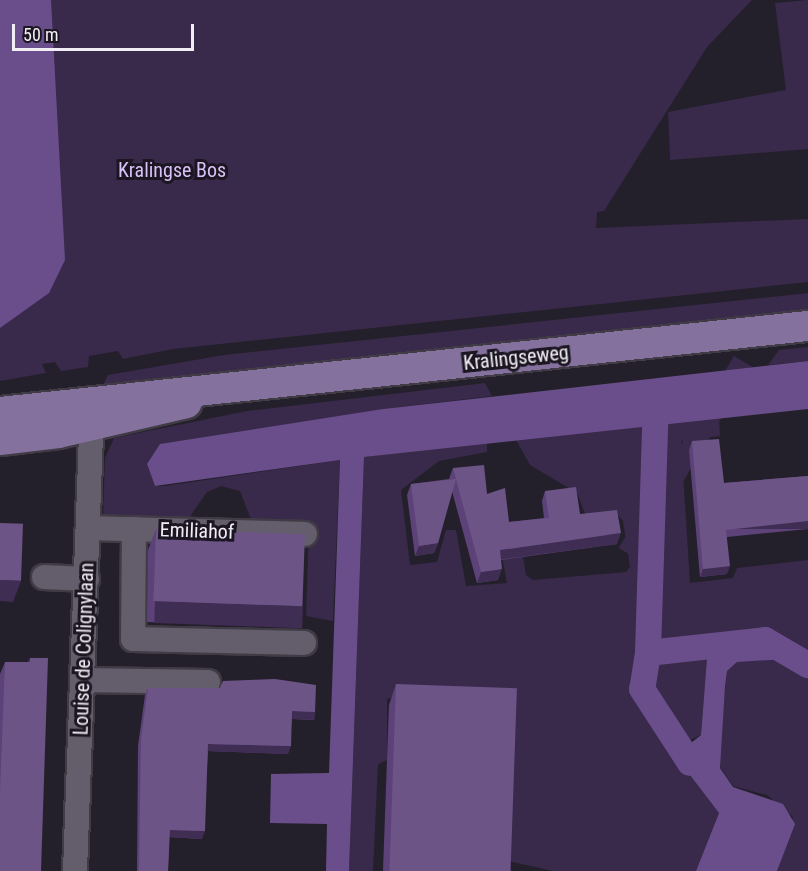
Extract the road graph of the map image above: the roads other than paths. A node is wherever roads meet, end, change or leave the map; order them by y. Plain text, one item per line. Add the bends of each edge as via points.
1 (808, 326) edge
2 (0, 412) edge
3 (89, 414) junction
4 (0, 440) edge
5 (89, 528) junction
6 (134, 528) junction
7 (305, 534) edge
8 (44, 577) dead end
9 (87, 579) junction
10 (304, 643) dead end
11 (83, 680) junction
12 (208, 682) dead end
13 (75, 871) edge
14 (90, 871) edge

1 - 3 main road, Kralingseweg via 224,391
2 - 3 main road, Kralingseweg
3 - 4 main road, Kralingseweg
3 - 5 street, Louise de Colignylaan
5 - 6 street, Emiliahof
5 - 9 street, Louise de Colignylaan
6 - 7 street, Emiliahof
6 - 10 street via 133,639
8 - 9 street
9 - 11 street, Louise de Colignylaan
11 - 12 street
11 - 13 street, Louise de Colignylaan
13 - 14 street

